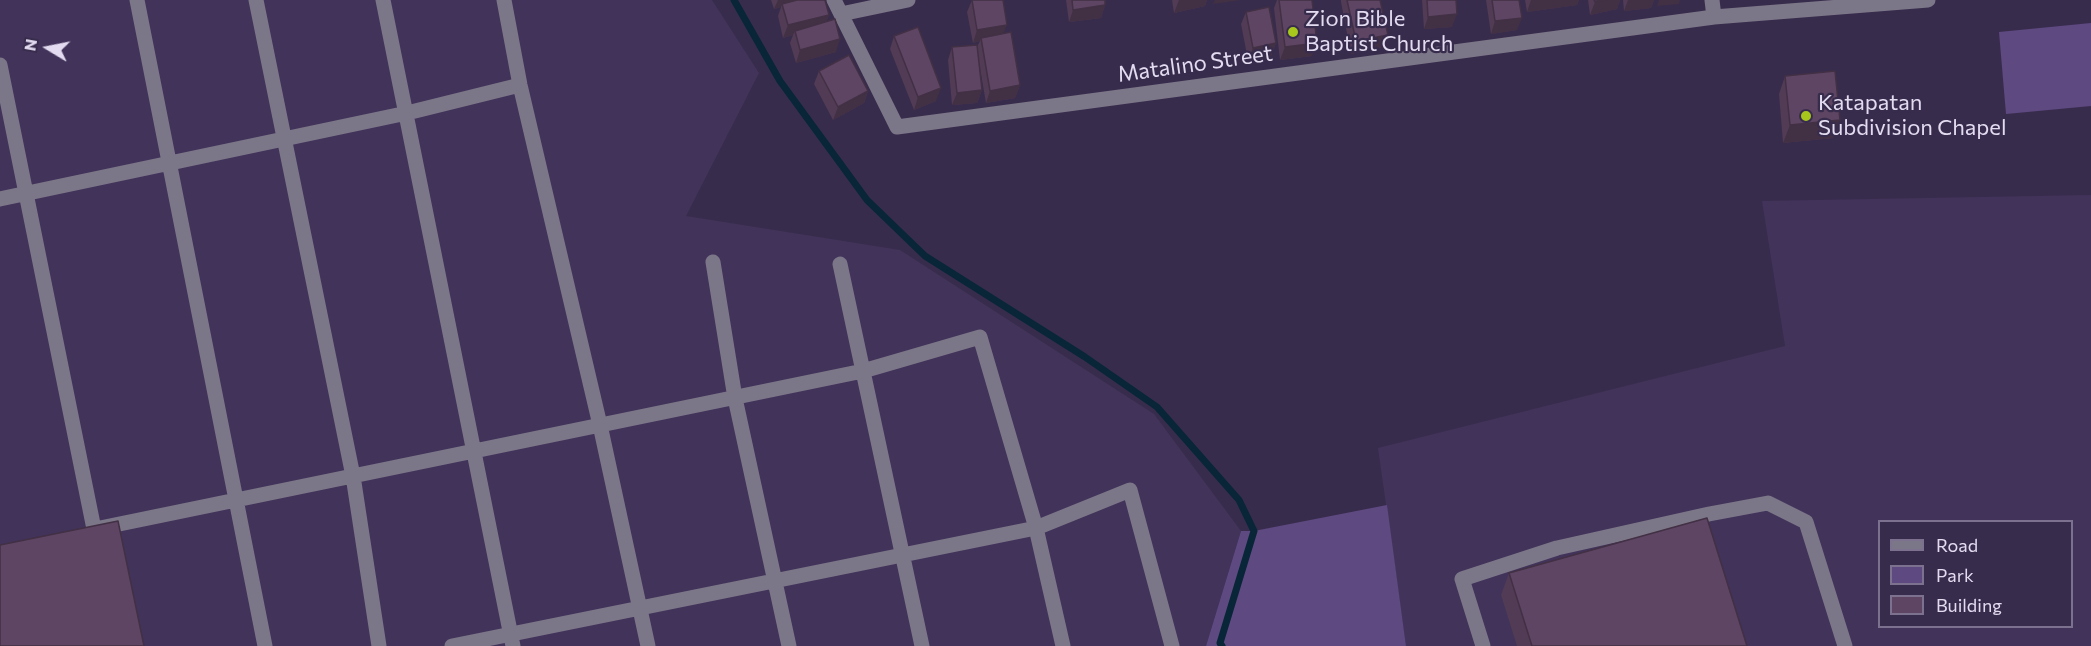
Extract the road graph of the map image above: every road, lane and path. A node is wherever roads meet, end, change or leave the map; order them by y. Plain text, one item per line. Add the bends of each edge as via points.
1 (137, 0) edge
2 (256, 0) edge
3 (383, 0) edge
4 (504, 0) edge
5 (908, 0) edge
6 (1712, 0) edge
7 (1928, 0) edge
8 (838, 7) edge
9 (1714, 17) junction
10 (0, 66) edge
11 (520, 85) junction
12 (406, 113) junction
13 (283, 139) junction
14 (170, 163) junction
15 (26, 194) junction
16 (0, 199) edge
17 (713, 262) dead end
18 (840, 264) dead end
19 (863, 371) junction
20 (735, 398) junction
21 (600, 425) junction
22 (472, 452) junction
23 (353, 476) junction
24 (237, 500) junction
25 (1036, 528) junction
26 (902, 555) junction
27 (776, 580) junction
28 (640, 608) junction
29 (512, 640) edge
30 (265, 646) edge
31 (379, 646) edge
32 (452, 646) edge
33 (648, 646) edge
34 (789, 646) edge
35 (922, 646) edge
36 (1063, 646) edge
37 (1172, 646) edge
38 (1483, 646) edge
39 (1845, 646) edge

1 - 14 street
2 - 13 street
3 - 12 street
4 - 11 street
5 - 8 street
6 - 9 street
7 - 9 street, Matalino Street
8 - 9 street, Matalino Street via 897,127
10 - 15 street
11 - 12 street
11 - 21 street
12 - 13 street
12 - 22 street
13 - 14 street
13 - 23 street
14 - 15 street
14 - 24 street
15 - 16 street
15 - 24 street via 89,530
17 - 20 street
18 - 19 street
19 - 20 street
19 - 25 street via 980,337
19 - 26 street
20 - 21 street
20 - 27 street
21 - 22 street
21 - 28 street
22 - 23 street
22 - 29 street
23 - 24 street
23 - 31 street
24 - 30 street
25 - 26 street
25 - 36 street
25 - 37 street via 1130,490
26 - 27 street
26 - 35 street
27 - 28 street
27 - 34 street
28 - 29 street
28 - 33 street
29 - 32 street
38 - 39 street via 1461,579 1557,548 1768,504 1806,522

